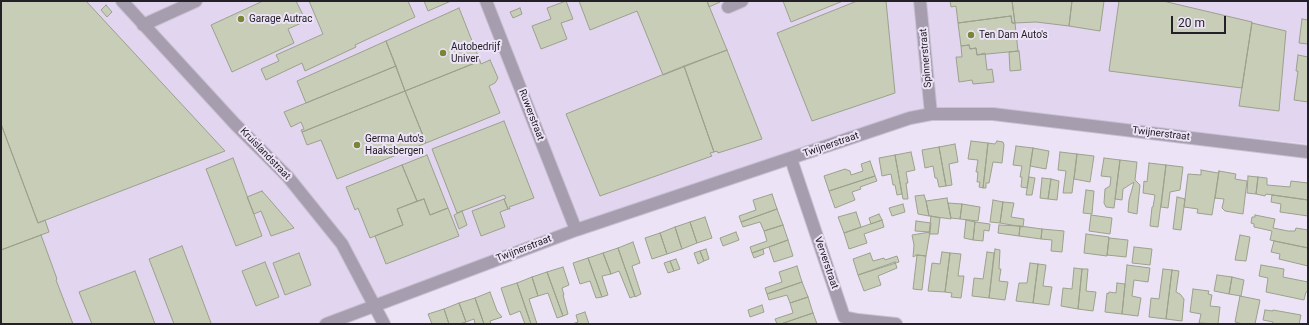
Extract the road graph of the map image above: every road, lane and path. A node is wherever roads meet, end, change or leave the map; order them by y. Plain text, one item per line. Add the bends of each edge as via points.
1 (122, 1) edge
2 (196, 1) edge
3 (486, 1) edge
4 (742, 1) edge
5 (920, 1) edge
6 (728, 7) dead end
7 (143, 25) junction
8 (931, 114) junction
9 (1308, 152) edge
10 (791, 159) junction
11 (576, 230) junction
12 (375, 305) junction
13 (326, 324) edge
14 (384, 324) edge
15 (896, 324) edge

1 - 7 street, Kruislandstraat
2 - 7 street
3 - 11 street, Ruwerstraat
4 - 6 street
5 - 8 street, Spinnerstraat
7 - 12 street, Kruislandstraat via 288,177 342,244
8 - 9 street, Twijnerstraat via 993,114
8 - 10 street, Twijnerstraat via 910,118
10 - 11 street, Twijnerstraat
10 - 15 street, Ververstraat via 844,317
11 - 12 street, Twijnerstraat
12 - 13 street, Twijnerstraat
12 - 14 street, Kruislandstraat

